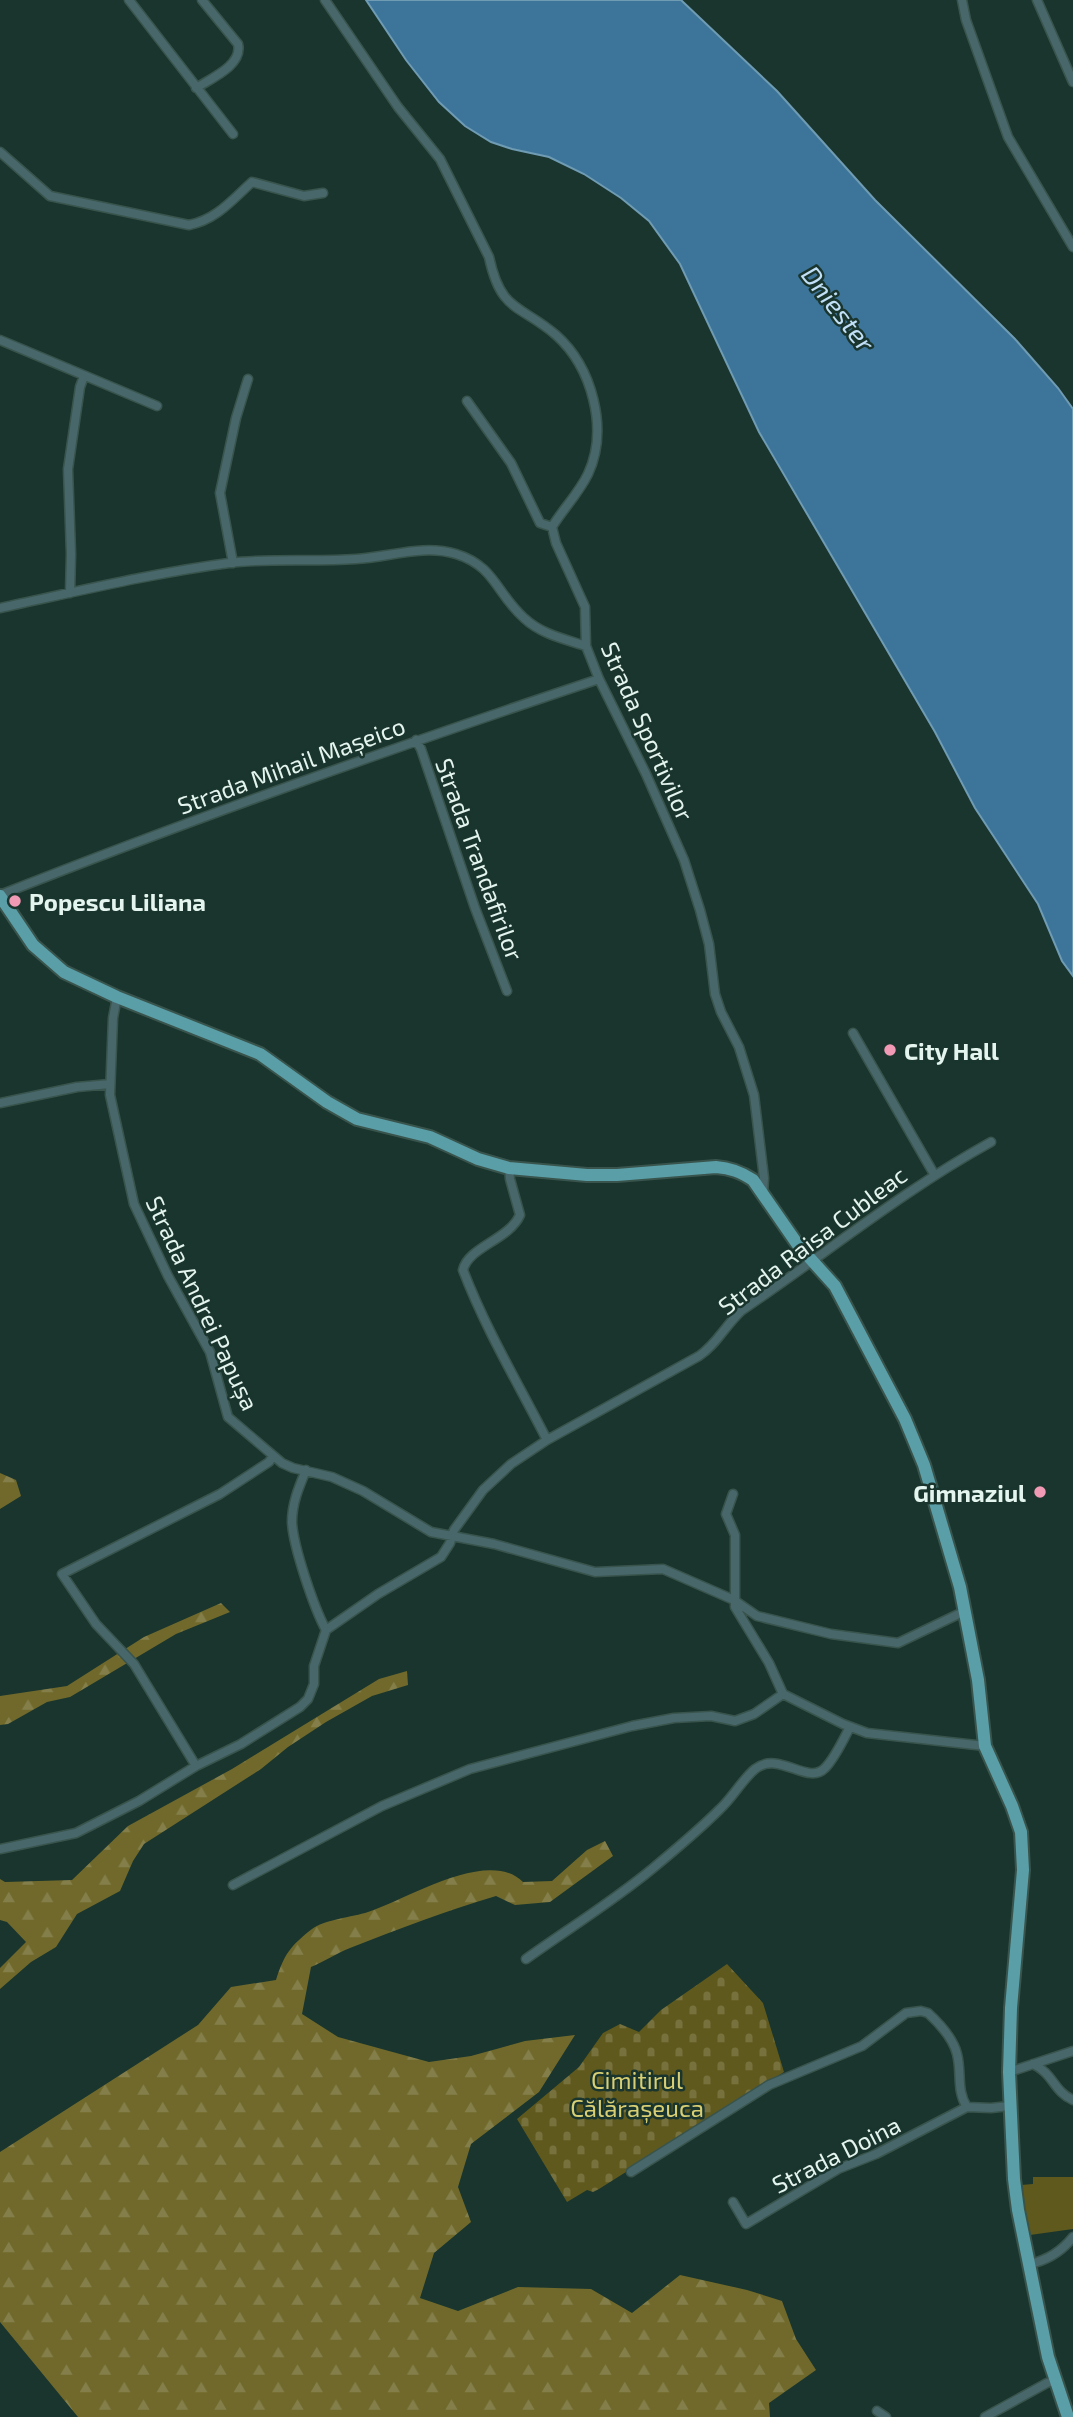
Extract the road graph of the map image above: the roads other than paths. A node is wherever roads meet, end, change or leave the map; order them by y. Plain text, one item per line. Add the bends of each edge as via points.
1 (129, 0) edge
2 (202, 0) edge
3 (325, 0) edge
4 (957, 0) edge
5 (1037, 0) edge
6 (1073, 82) edge
7 (197, 88) junction
8 (233, 134) dead end
9 (0, 152) edge
10 (323, 192) dead end
11 (1073, 246) edge
12 (0, 340) edge
13 (84, 376) junction
14 (248, 379) dead end
15 (467, 401) dead end
16 (157, 406) dead end
17 (552, 527) junction
18 (233, 563) junction
19 (70, 593) junction
20 (0, 608) edge
21 (586, 646) junction
22 (599, 679) junction
23 (416, 740) junction
24 (0, 896) edge
25 (508, 991) dead end
26 (117, 997) junction
27 (853, 1033) dead end
28 (110, 1084) junction
29 (0, 1103) edge
30 (991, 1142) dead end
31 (509, 1168) junction
32 (934, 1174) junction
33 (763, 1195) junction
34 (814, 1262) junction
35 (547, 1440) junction
36 (273, 1456) junction
37 (306, 1470) junction
38 (733, 1494) dead end
39 (452, 1537) junction
40 (734, 1600) junction
41 (965, 1611) junction
42 (326, 1630) junction
43 (783, 1694) junction
44 (849, 1727) junction
45 (985, 1746) junction
46 (196, 1766) junction
47 (0, 1849) edge
48 (233, 1885) dead end
49 (526, 1959) dead end
50 (1073, 2051) edge
51 (1033, 2064) junction
52 (1009, 2072) junction
53 (1073, 2099) edge
54 (1009, 2106) junction
55 (967, 2107) junction
56 (631, 2172) dead end
57 (733, 2202) dead end
58 (1073, 2237) edge
59 (1031, 2264) junction
60 (1054, 2381) junction
61 (877, 2411) dead end
62 (886, 2417) edge
63 (985, 2417) edge
64 (1068, 2417) edge

1 - 7 street
2 - 7 street via 240,52 235,62
3 - 17 street via 398,107 440,159 506,300 556,335 586,376 594,400 594,457 582,484
4 - 11 street via 1008,137
5 - 6 street
7 - 8 street
9 - 10 street via 50,196 189,225 219,213 252,182 304,196
12 - 13 street
13 - 16 street
13 - 19 street via 68,469
14 - 18 street via 220,493
15 - 17 street via 511,463 540,523
17 - 21 street, Strada Sportivilor via 585,607
18 - 19 street
18 - 21 street via 351,560 425,550 453,553 484,568 536,628
19 - 20 street
21 - 22 street, Strada Sportivilor
22 - 23 street, Strada Mihail Mașeico
22 - 33 street, Strada Sportivilor via 679,849 700,910 715,994 754,1095
23 - 24 street, Strada Mihail Mașeico
23 - 25 street, Strada Trandafirilor
24 - 26 main road via 50,962
26 - 28 street, Strada Andrei Papușa
26 - 31 main road via 260,1054 344,1114 430,1137
27 - 32 street, Strada Raisa Cubleac
28 - 29 street
28 - 36 street, Strada Andrei Papușa via 134,1204 209,1352 228,1416
30 - 32 street, Strada Raisa Cubleac
31 - 33 main road via 587,1175 731,1168 753,1180
31 - 35 street via 520,1215 516,1225 470,1257 463,1270 497,1349
32 - 34 street, Strada Raisa Cubleac
33 - 34 main road
34 - 35 street, Strada Raisa Cubleac via 741,1311 704,1352
34 - 41 main road via 843,1299 915,1440
35 - 39 street, Strada Raisa Cubleac via 491,1482
36 - 37 street, Strada Andrei Papușa
36 - 46 street via 220,1494 62,1574 96,1624 134,1664
37 - 39 street, Strada Andrei Papușa via 363,1491 426,1530
37 - 42 street via 295,1495 292,1523 311,1595
38 - 40 street via 726,1514 735,1535
39 - 40 street, Strada Andrei Papușa via 595,1572 663,1569
39 - 42 street, Strada Raisa Cubleac via 447,1550 431,1565
40 - 41 street, Strada Andrei Papușa via 757,1616 890,1644
40 - 43 street
41 - 45 main road
42 - 46 street via 308,1699 240,1744
43 - 44 street
43 - 48 street via 735,1721 712,1716 674,1718 470,1769 382,1805
44 - 45 street
44 - 49 street via 824,1770 806,1773 776,1763 764,1763 754,1770 722,1808 652,1870
45 - 52 main road via 1012,1806 1023,1852
46 - 47 street via 76,1833
50 - 51 street
51 - 52 street
51 - 53 street via 1050,2076 1062,2095
52 - 54 main road
54 - 55 street
54 - 59 main road via 1018,2210
55 - 56 street via 961,2096 954,2044 928,2013 911,2011 862,2046 762,2089
55 - 57 street, Strada Doina via 838,2169 746,2224
58 - 59 street via 1048,2259
59 - 60 main road
60 - 63 street
60 - 64 main road
61 - 62 street

